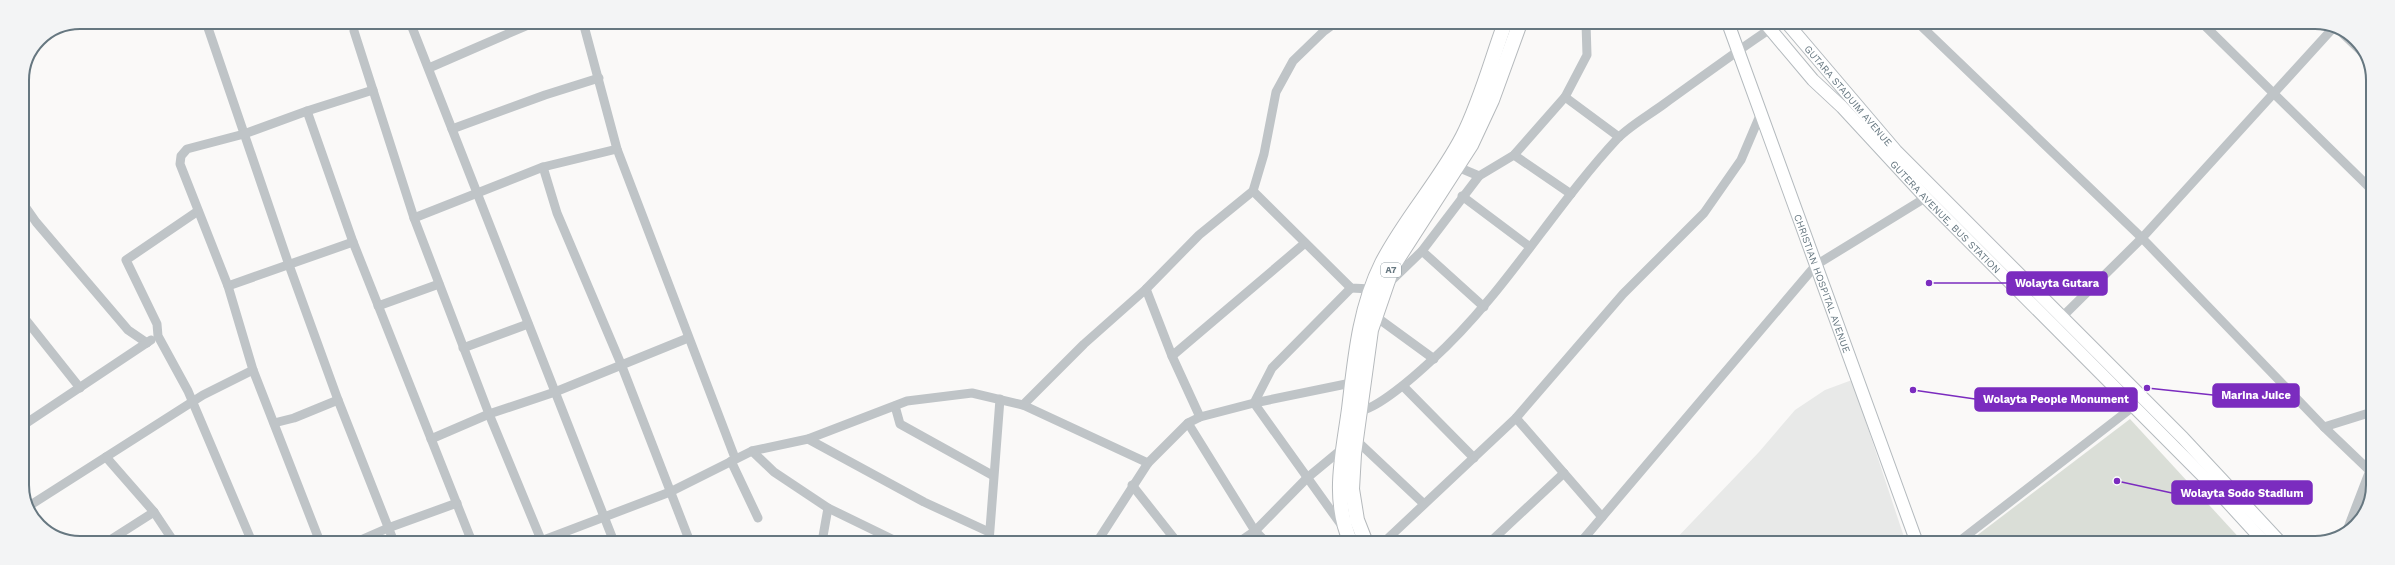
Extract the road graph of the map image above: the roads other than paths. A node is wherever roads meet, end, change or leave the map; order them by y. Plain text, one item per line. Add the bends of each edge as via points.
1 (208, 29) edge
2 (354, 29) edge
3 (413, 29) edge
4 (519, 29) edge
5 (585, 29) edge
6 (1326, 29) edge
7 (1502, 29) edge
8 (1518, 29) edge
9 (1586, 29) edge
10 (1730, 29) edge
11 (1767, 29) edge
12 (1775, 29) edge
13 (1792, 29) edge
14 (1924, 29) edge
15 (2208, 29) edge
16 (2330, 31) edge
17 (1738, 50) junction
18 (428, 68) junction
19 (599, 78) junction
20 (372, 90) junction
21 (2275, 93) junction
22 (1566, 96) junction
23 (307, 111) junction
24 (1761, 113) junction
25 (452, 129) junction
26 (244, 134) junction
27 (1619, 137) junction
28 (617, 149) junction
29 (1514, 155) junction
30 (1453, 165) junction
31 (543, 167) junction
32 (1479, 176) junction
33 (2366, 184) edge
34 (1253, 191) junction
35 (478, 194) junction
36 (1571, 194) junction
37 (1931, 195) junction
38 (1462, 196) junction
39 (198, 211) junction
40 (29, 212) edge
41 (414, 218) junction
42 (2142, 238) junction
43 (353, 242) junction
44 (1305, 243) junction
45 (1530, 247) junction
46 (1422, 251) junction
47 (289, 265) junction
48 (1816, 265) junction
49 (439, 284) junction
50 (1386, 285) junction
51 (228, 286) junction
52 (1351, 288) junction
53 (1146, 289) junction
54 (1371, 289) junction
55 (378, 306) junction
56 (1484, 307) junction
57 (1375, 316) junction
58 (2059, 321) junction
59 (29, 324) edge
60 (528, 324) junction
61 (158, 336) junction
62 (688, 338) junction
63 (147, 343) junction
64 (463, 348) junction
65 (1172, 356) junction
66 (1434, 359) junction
67 (621, 364) junction
68 (253, 370) junction
69 (1351, 383) junction
70 (1403, 386) junction
71 (80, 388) junction
72 (555, 392) junction
73 (1000, 399) junction
74 (338, 400) junction
75 (191, 402) junction
76 (1254, 403) junction
77 (1024, 405) junction
78 (895, 406) junction
79 (2134, 406) junction
80 (1354, 411) junction
81 (489, 414) junction
82 (2366, 414) edge
83 (1200, 417) junction
84 (1516, 418) junction
85 (29, 422) edge
86 (274, 423) junction
87 (1188, 423) junction
88 (2324, 427) junction
89 (431, 439) junction
90 (808, 439) junction
91 (1356, 440) junction
92 (1342, 449) junction
93 (752, 451) junction
94 (106, 457) junction
95 (1474, 458) junction
96 (733, 460) junction
97 (1148, 463) junction
98 (2366, 464) edge
99 (1564, 473) junction
100 (992, 475) junction
101 (1307, 478) junction
102 (2366, 481) edge
103 (1132, 485) junction
104 (670, 492) junction
105 (457, 503) junction
106 (33, 504) edge
107 (1424, 504) junction
108 (828, 508) junction
109 (154, 512) junction
110 (603, 517) junction
111 (1602, 517) junction
112 (758, 518) dead end
113 (2350, 522) edge
114 (388, 528) junction
115 (1344, 529) junction
116 (1255, 531) junction
117 (989, 532) junction
118 (116, 536) edge
119 (170, 536) edge
120 (249, 536) edge
121 (318, 536) edge
122 (370, 536) edge
123 (391, 536) edge
124 (470, 536) edge
125 (540, 536) edge
126 (557, 536) edge
127 (611, 536) edge
128 (688, 536) edge
129 (823, 536) edge
130 (886, 536) edge
131 (989, 536) edge
132 (1102, 536) edge
133 (1172, 536) edge
134 (1248, 536) edge
135 (1260, 536) edge
136 (1347, 536) edge
137 (1364, 536) edge
138 (1389, 536) edge
139 (1496, 536) edge
140 (1586, 536) edge
141 (1914, 536) edge
142 (1966, 536) edge
143 (2259, 536) edge
144 (2274, 536) edge

1 - 26 street
2 - 20 street
3 - 18 street
4 - 18 street
5 - 19 street
6 - 34 street via 1293,61 1276,92 1264,154
7 - 30 highway, A7
8 - 30 highway, A7 via 1492,100
9 - 22 street via 1587,56
10 - 17 main road, CHRISTIAN HOSPITAL AVENUE
11 - 17 street
12 - 37 main road, GUTERA AVENUE, BUS STATION via 1813,80
13 - 37 main road, GUTARA STADUIM AVENUE
14 - 42 street
15 - 21 street
16 - 21 street
17 - 24 main road, CHRISTIAN HOSPITAL AVENUE
17 - 27 street
18 - 25 street
19 - 25 street
19 - 28 street
20 - 23 street
20 - 41 street
21 - 33 street
21 - 42 street
22 - 27 street
22 - 29 street
23 - 26 street
23 - 43 street
24 - 48 main road, CHRISTIAN HOSPITAL AVENUE
24 - 84 street via 1741,160 1704,213 1623,294
25 - 35 street
26 - 39 street via 187,149 182,156 180,164
26 - 47 street
27 - 36 street
28 - 31 street
28 - 62 street
29 - 32 street
29 - 36 street
30 - 32 street
30 - 50 highway, A7 via 1403,247
30 - 54 highway, A7 via 1397,234
31 - 35 street
31 - 67 street via 557,213
32 - 38 street
34 - 44 street
34 - 53 street via 1199,235
35 - 41 street
35 - 60 street
36 - 45 street
37 - 48 street
37 - 58 main road, GUTARA STADUIM AVENUE
38 - 45 street
38 - 46 street
39 - 51 street
39 - 61 street via 126,260 157,324
40 - 63 street via 128,330
41 - 49 street
42 - 58 street
42 - 88 street
43 - 47 street
43 - 55 street
44 - 52 street
44 - 65 street
45 - 56 street
46 - 50 street
46 - 56 street
47 - 51 street
47 - 74 street
48 - 111 street
48 - 141 main road, CHRISTIAN HOSPITAL AVENUE
49 - 55 street
49 - 64 street
50 - 57 highway, A7
51 - 68 street
52 - 54 street
52 - 76 street via 1272,368
53 - 65 street
53 - 77 street via 1084,344
54 - 69 highway, A7 via 1363,312
55 - 89 street
56 - 66 street
57 - 66 street
57 - 80 highway, A7
58 - 79 main road
58 - 144 main road, GUTARA STADUIM AVENUE via 2183,438
59 - 71 street
60 - 64 street
60 - 72 street
61 - 63 street
61 - 75 street
62 - 67 street
62 - 96 street
63 - 71 street
64 - 81 street
65 - 83 street
66 - 70 street
67 - 72 street
67 - 104 street
68 - 75 street
68 - 86 street
69 - 76 street
69 - 80 highway, A7
70 - 80 street via 1380,402
70 - 95 street
71 - 85 street
72 - 81 street
72 - 110 street
73 - 77 street
73 - 78 street via 972,393 907,401
73 - 100 street
74 - 86 street via 294,418
74 - 114 street
75 - 94 street
75 - 120 street
76 - 83 street
76 - 101 street
77 - 97 street
78 - 90 street
78 - 100 street via 900,424
79 - 142 street
79 - 143 main road
80 - 91 highway, A7
80 - 92 highway, A7
81 - 89 street
81 - 125 street
82 - 88 street
83 - 87 street
84 - 95 street
84 - 99 street
86 - 121 street
87 - 97 street
87 - 116 street
88 - 98 street
89 - 105 street
90 - 93 street
90 - 117 street via 924,502
91 - 107 street
91 - 137 highway, A7 via 1352,489 1357,520
92 - 101 street
92 - 115 highway, A7 via 1339,488
93 - 96 street
93 - 108 street via 774,472
94 - 106 street
94 - 109 street
95 - 107 street
96 - 104 street
96 - 112 street
97 - 103 street
99 - 111 street
99 - 139 street
100 - 117 street
101 - 115 street
101 - 116 street
102 - 113 street
103 - 132 street
103 - 133 street
104 - 110 street
104 - 128 street
105 - 114 street
105 - 124 street
107 - 138 street
108 - 129 street
108 - 130 street
109 - 118 street
109 - 119 street
110 - 126 street
110 - 127 street
111 - 140 street
114 - 122 street
114 - 123 street
115 - 136 highway, A7
116 - 134 street
116 - 135 street
117 - 131 street

